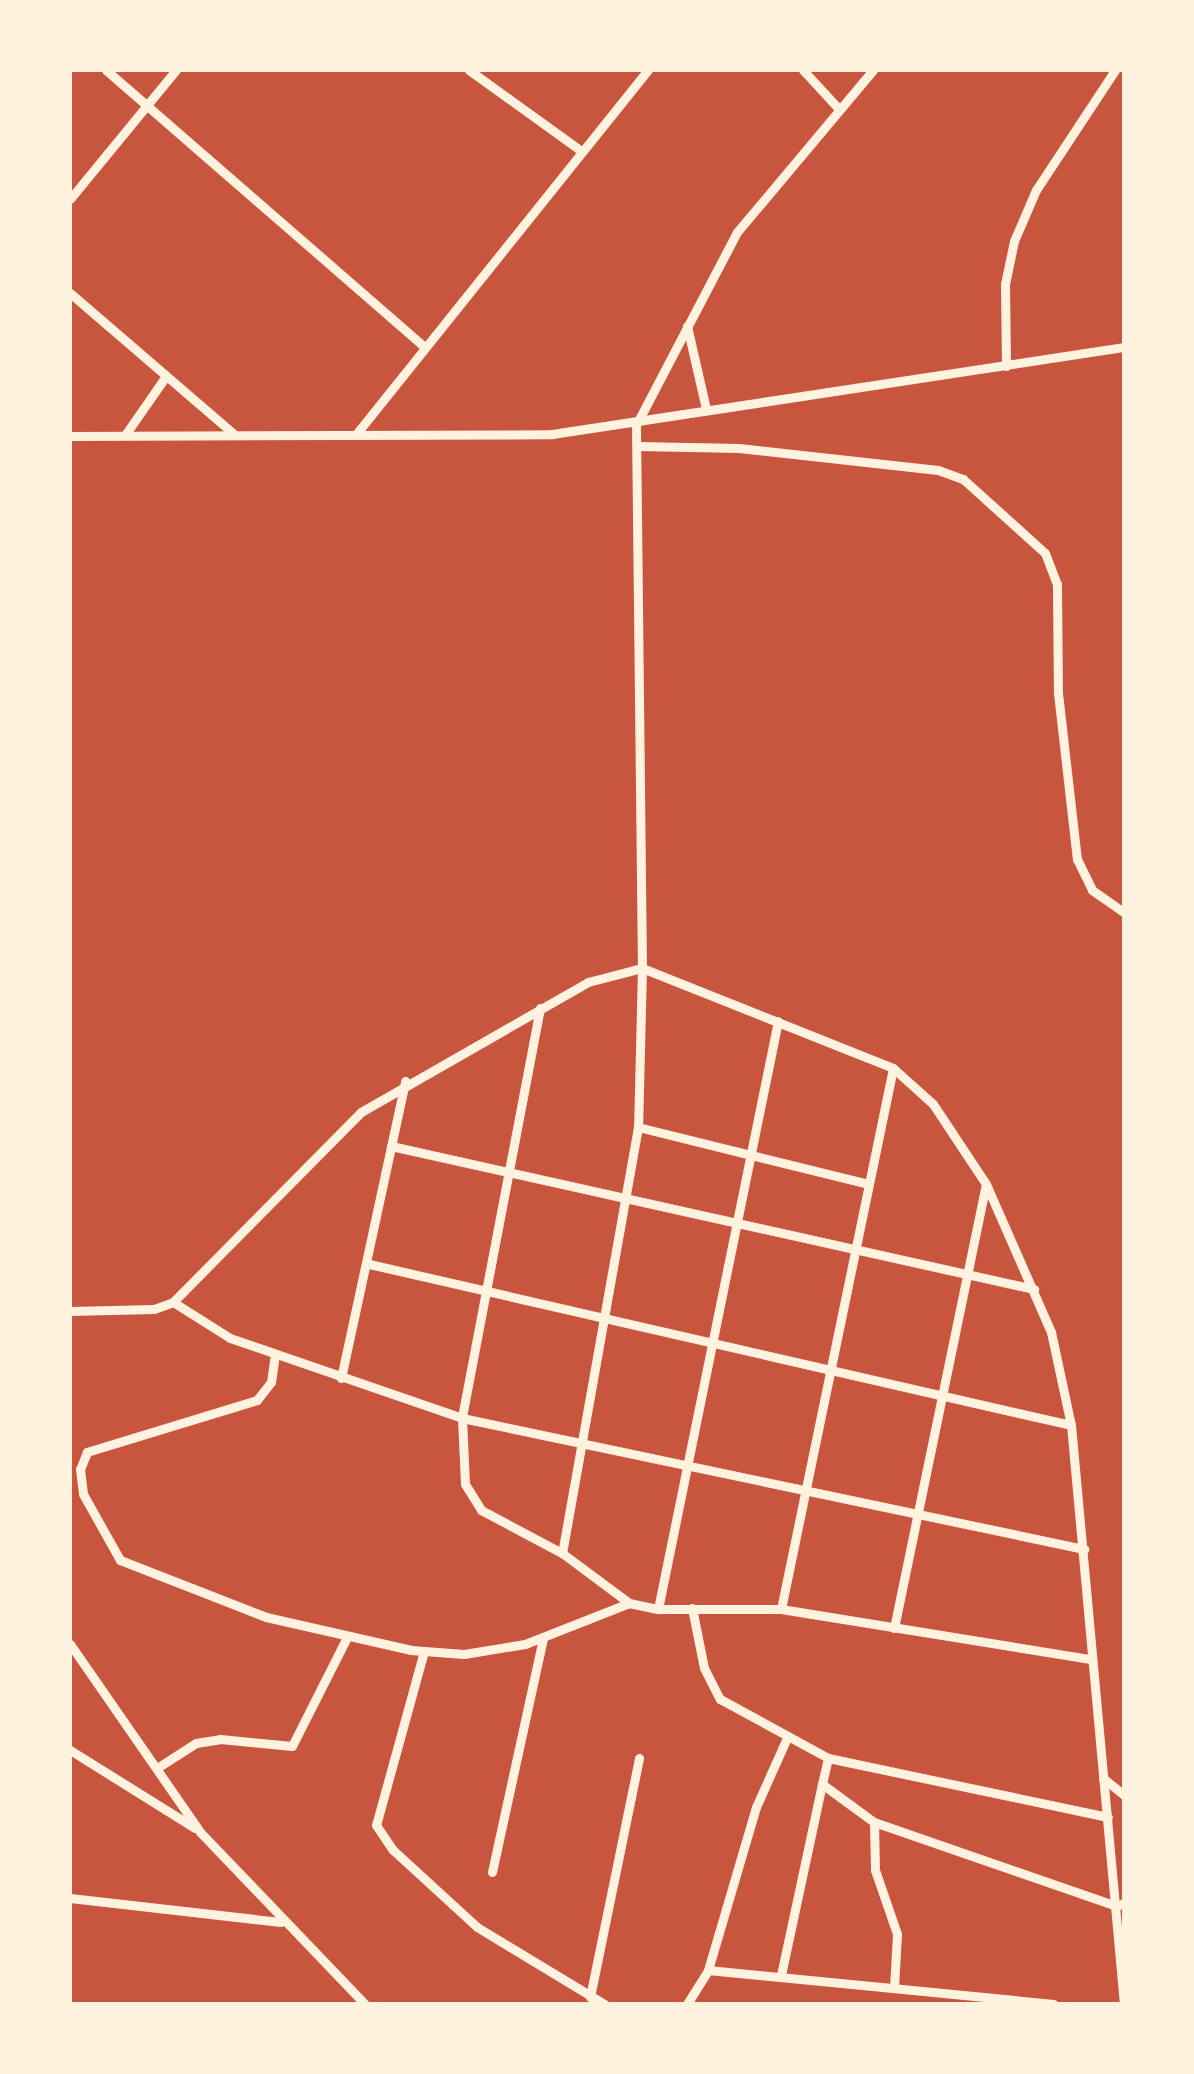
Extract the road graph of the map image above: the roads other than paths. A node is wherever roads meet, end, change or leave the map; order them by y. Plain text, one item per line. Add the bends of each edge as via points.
1 (106, 70) edge
2 (176, 70) edge
3 (469, 70) edge
4 (648, 70) edge
5 (803, 70) edge
6 (872, 70) edge
7 (1114, 70) edge
8 (148, 104) junction
9 (838, 107) junction
10 (580, 150) junction
11 (70, 200) edge
12 (70, 292) edge
13 (687, 326) junction
14 (423, 346) junction
15 (1124, 347) edge
16 (1006, 366) junction
17 (166, 376) junction
18 (706, 409) junction
19 (636, 425) junction
20 (357, 433) junction
21 (234, 434) junction
22 (70, 436) edge
23 (125, 436) junction
24 (637, 446) junction
25 (1124, 912) edge
26 (642, 968) junction
27 (540, 1008) junction
28 (778, 1021) junction
29 (892, 1068) junction
30 (406, 1081) junction
31 (638, 1127) junction
32 (391, 1146) junction
33 (750, 1154) junction
34 (511, 1173) junction
35 (865, 1183) junction
36 (986, 1184) junction
37 (629, 1198) junction
38 (737, 1221) junction
39 (853, 1246) junction
40 (369, 1264) junction
41 (964, 1271) junction
42 (1034, 1289) junction
43 (489, 1293) junction
44 (173, 1302) junction
45 (70, 1311) edge
46 (604, 1319) junction
47 (715, 1346) junction
48 (275, 1354) junction
49 (826, 1370) junction
50 (341, 1378) junction
51 (939, 1399) junction
52 (462, 1418) junction
53 (1071, 1424) junction
54 (578, 1440) junction
55 (690, 1466) junction
56 (805, 1488) junction
57 (918, 1514) junction
58 (1084, 1549) junction
59 (562, 1553) junction
60 (630, 1603) junction
61 (692, 1608) junction
62 (658, 1609) junction
63 (781, 1609) junction
64 (894, 1628) junction
65 (347, 1638) junction
66 (543, 1639) junction
67 (70, 1644) edge
68 (424, 1651) junction
69 (1088, 1659) junction
70 (786, 1740) junction
71 (70, 1750) edge
72 (639, 1758) dead end
73 (828, 1758) junction
74 (157, 1768) junction
75 (1103, 1778) junction
76 (822, 1784) junction
77 (1124, 1795) edge
78 (1108, 1816) junction
79 (874, 1822) junction
80 (200, 1832) junction
81 (492, 1872) dead end
82 (70, 1898) edge
83 (1120, 1905) edge
84 (280, 1922) junction
85 (708, 1970) junction
86 (781, 1974) junction
87 (894, 1987) junction
88 (590, 1997) junction
89 (365, 2004) edge
90 (604, 2004) edge
91 (688, 2004) edge
92 (1053, 2004) edge
93 (1124, 2004) edge

1 - 8 street
2 - 8 street
3 - 10 street
4 - 10 street
5 - 9 street
6 - 9 street
7 - 16 street via 1036,190 1014,241 1005,284
8 - 11 street
8 - 14 street
9 - 13 street via 737,232
10 - 14 street
12 - 17 street
13 - 18 street
13 - 19 street
14 - 20 street
15 - 16 street
16 - 18 street
17 - 21 street
17 - 23 street
18 - 19 street
19 - 20 street via 552,434
19 - 24 street
20 - 21 street
21 - 23 street
22 - 23 street
24 - 25 street via 759,450 938,470 964,480 1045,553 1057,584 1058,693 1077,859 1092,890
24 - 26 street
26 - 27 street via 614,972
26 - 28 street
26 - 31 street
27 - 30 street
27 - 34 street
28 - 29 street
28 - 33 street
29 - 35 street
29 - 36 street via 933,1104
30 - 32 street
30 - 44 street via 362,1112
31 - 33 street
31 - 37 street
32 - 34 street
32 - 40 street
33 - 35 street
33 - 38 street
34 - 37 street
34 - 43 street
35 - 39 street
36 - 41 street
36 - 42 street
37 - 38 street
37 - 46 street
38 - 39 street
38 - 47 street
39 - 41 street
39 - 49 street
40 - 43 street
40 - 50 street
41 - 42 street
41 - 51 street
42 - 53 street
43 - 46 street
43 - 52 street
44 - 45 street via 154,1309
44 - 48 street via 230,1338
46 - 47 street
46 - 54 street
47 - 49 street
47 - 55 street
48 - 50 street
48 - 65 street via 271,1382 257,1400 88,1452 80,1468 83,1494 120,1560 144,1575
49 - 51 street
49 - 56 street
50 - 52 street
51 - 53 street
51 - 57 street
52 - 54 street
52 - 59 street via 471,1498 481,1510
53 - 58 street
54 - 55 street
54 - 59 street
55 - 56 street
55 - 62 street
56 - 57 street
56 - 63 street
57 - 58 street
57 - 64 street
58 - 69 street
59 - 60 street
60 - 62 street
60 - 66 street
61 - 62 street
61 - 63 street
61 - 70 street via 711,1687
63 - 64 street
64 - 69 street
65 - 68 street
65 - 74 street via 292,1746 220,1739 196,1743
66 - 68 street via 464,1654
66 - 81 street
67 - 74 street
68 - 88 street via 376,1825 392,1850 478,1927
69 - 75 street
70 - 73 street
70 - 85 street via 756,1807
71 - 80 street
72 - 88 street
73 - 76 street
73 - 78 street
74 - 80 street
75 - 77 street
75 - 78 street
76 - 79 street
76 - 86 street
78 - 83 street
79 - 83 street
79 - 87 street via 875,1870 898,1934
80 - 84 street
82 - 84 street
83 - 93 street
84 - 89 street
85 - 86 street
85 - 91 street
86 - 87 street
87 - 92 street
88 - 90 street

